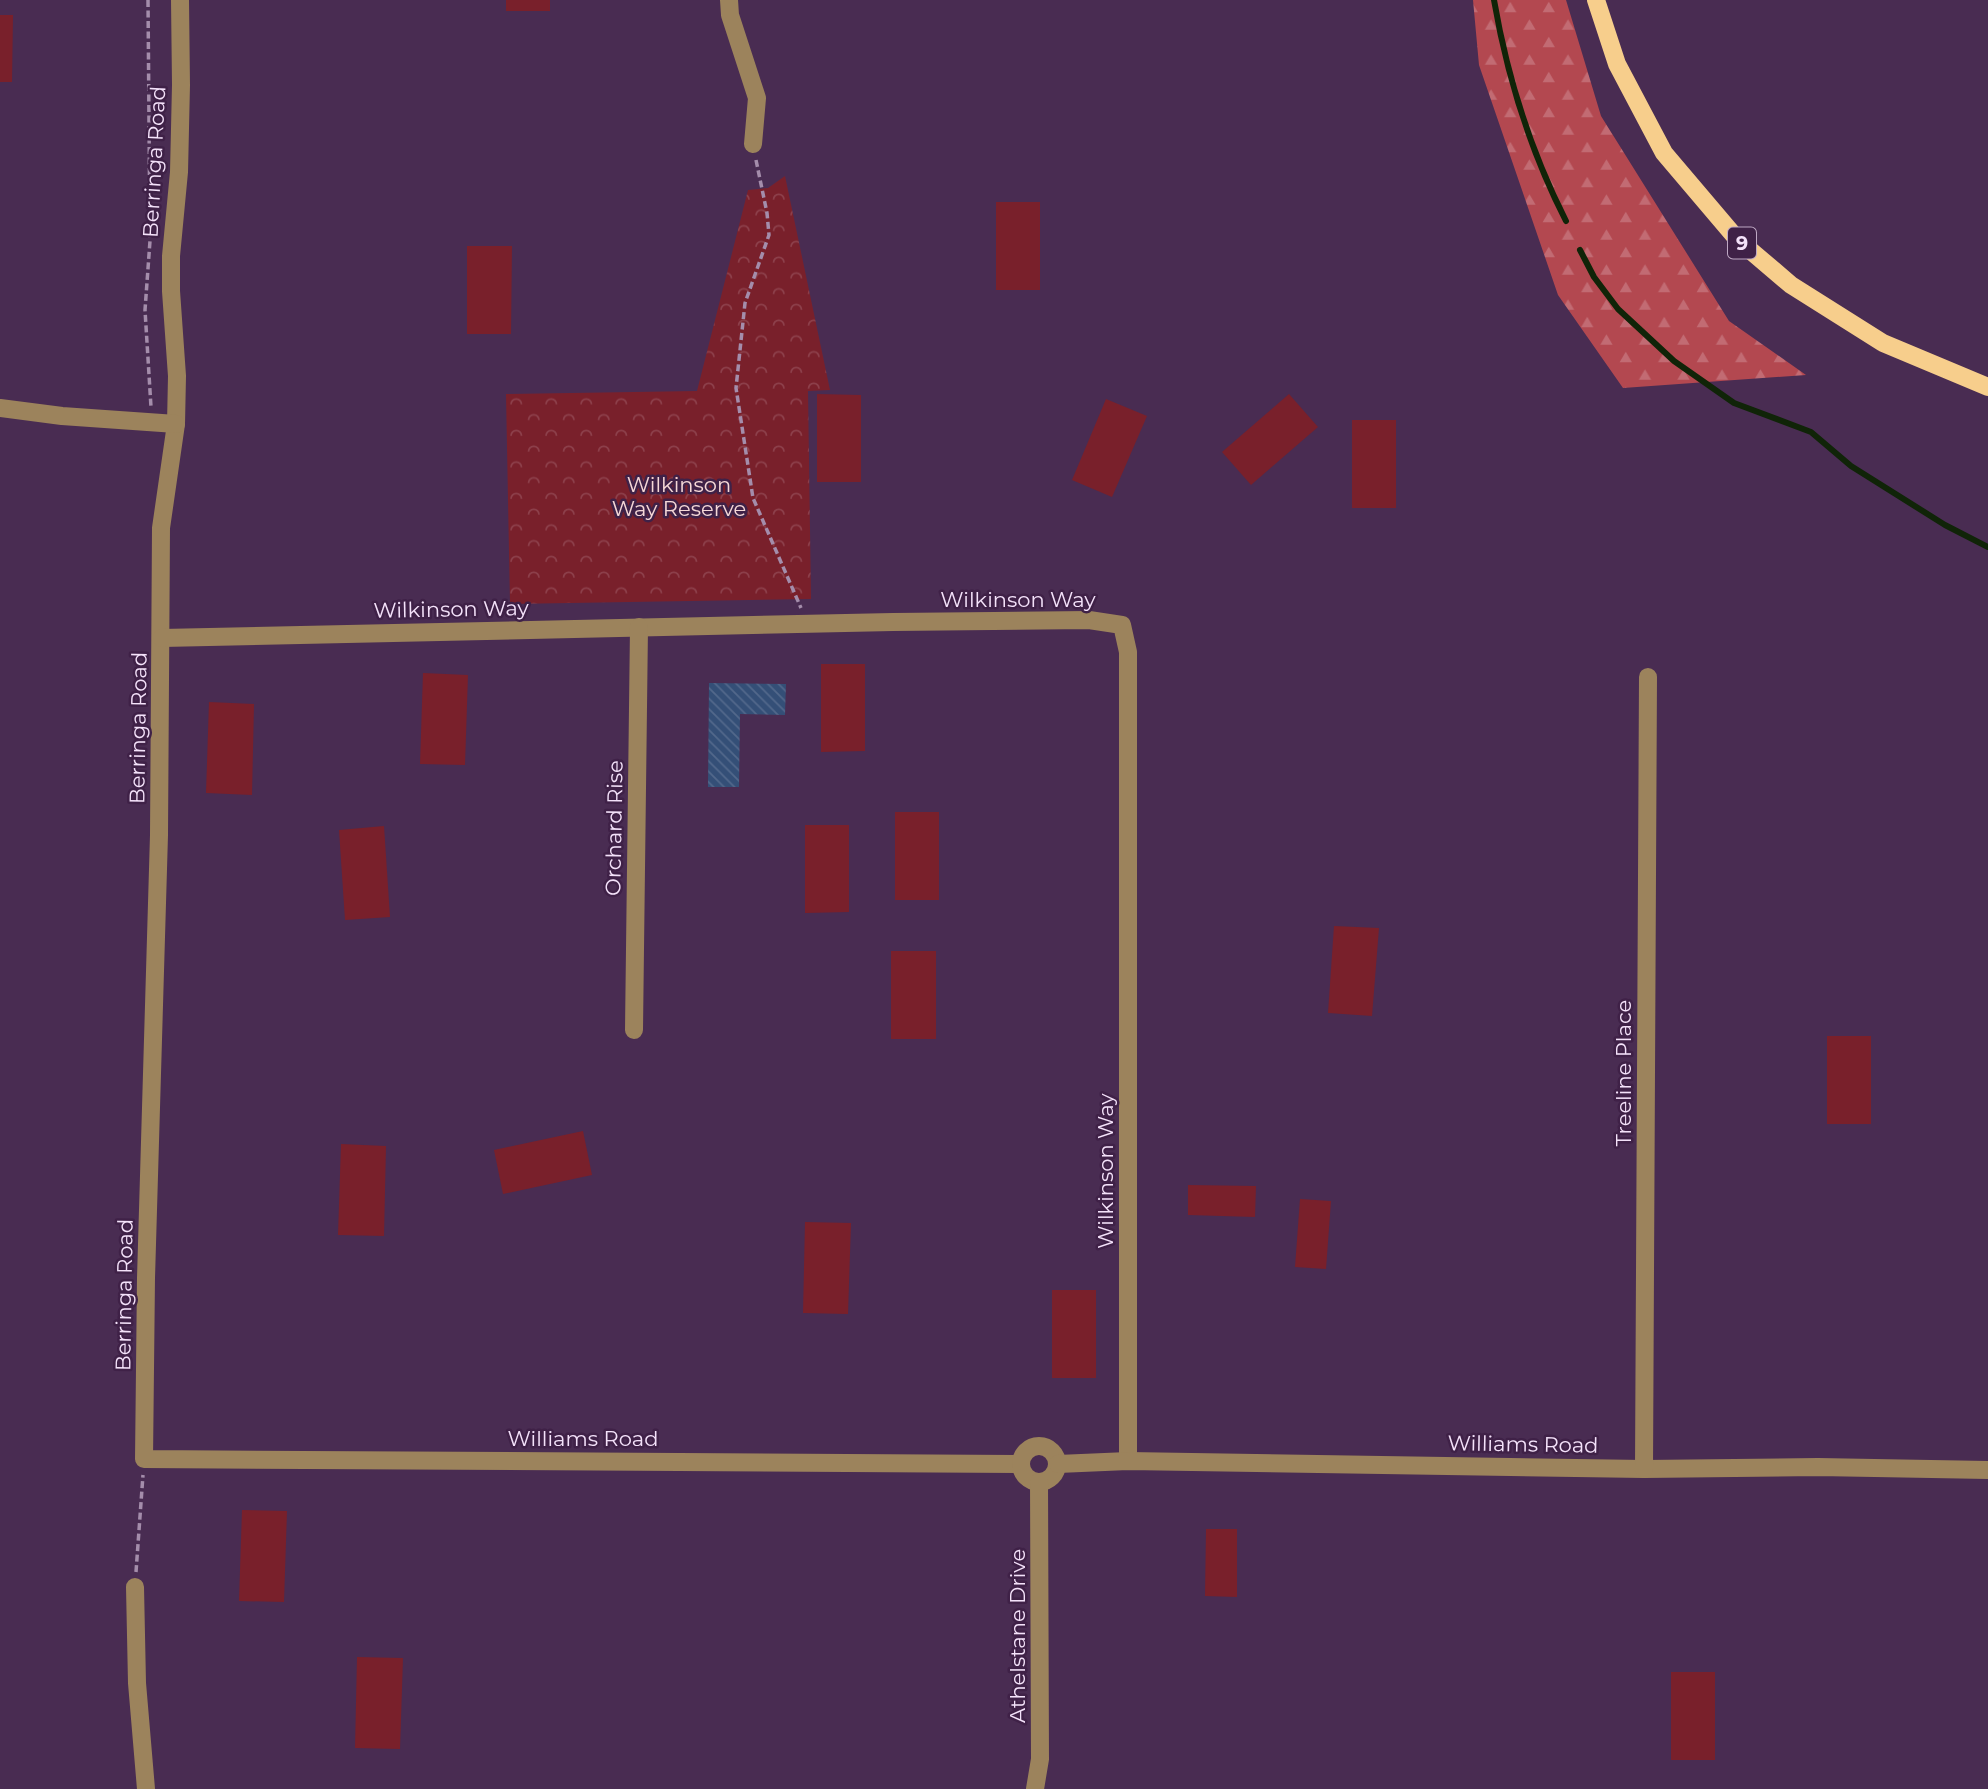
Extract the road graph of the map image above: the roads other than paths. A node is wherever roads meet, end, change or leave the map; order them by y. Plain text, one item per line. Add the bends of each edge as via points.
1 (180, 0) edge
2 (729, 0) edge
3 (1595, 0) edge
4 (753, 144) road end
5 (1988, 387) edge
6 (0, 408) edge
7 (176, 424) junction
8 (639, 627) junction
9 (162, 638) junction
10 (1648, 677) dead end
11 (634, 1030) dead end
12 (144, 1459) joint
13 (1128, 1461) junction
14 (1021, 1464) junction
15 (1058, 1464) junction
16 (1644, 1469) junction
17 (1988, 1470) edge
18 (1039, 1482) junction
19 (135, 1587) road end
20 (146, 1789) edge
21 (1035, 1789) edge

1 - 7 street, Berringa Road via 181,85 171,268
2 - 4 street via 757,98
3 - 5 main road, 9 via 1617,64 1664,153 1737,239 1791,285 1883,343
6 - 7 street
7 - 9 street, Berringa Road via 161,528
8 - 9 street, Wilkinson Way
8 - 11 street, Orchard Rise
8 - 13 street, Wilkinson Way via 1089,620 1122,625 1128,652
9 - 12 street, Berringa Road
10 - 16 street, Treeline Place
12 - 14 street, Williams Road
13 - 15 street, Williams Road
13 - 16 street, Williams Road
14 - 15 street via 1026,1452 1036,1446 1053,1452
14 - 18 street via 1024,1474
15 - 18 street via 1050,1479
16 - 17 street, Williams Road
18 - 21 street, Athelstane Drive via 1040,1759
19 - 20 street

